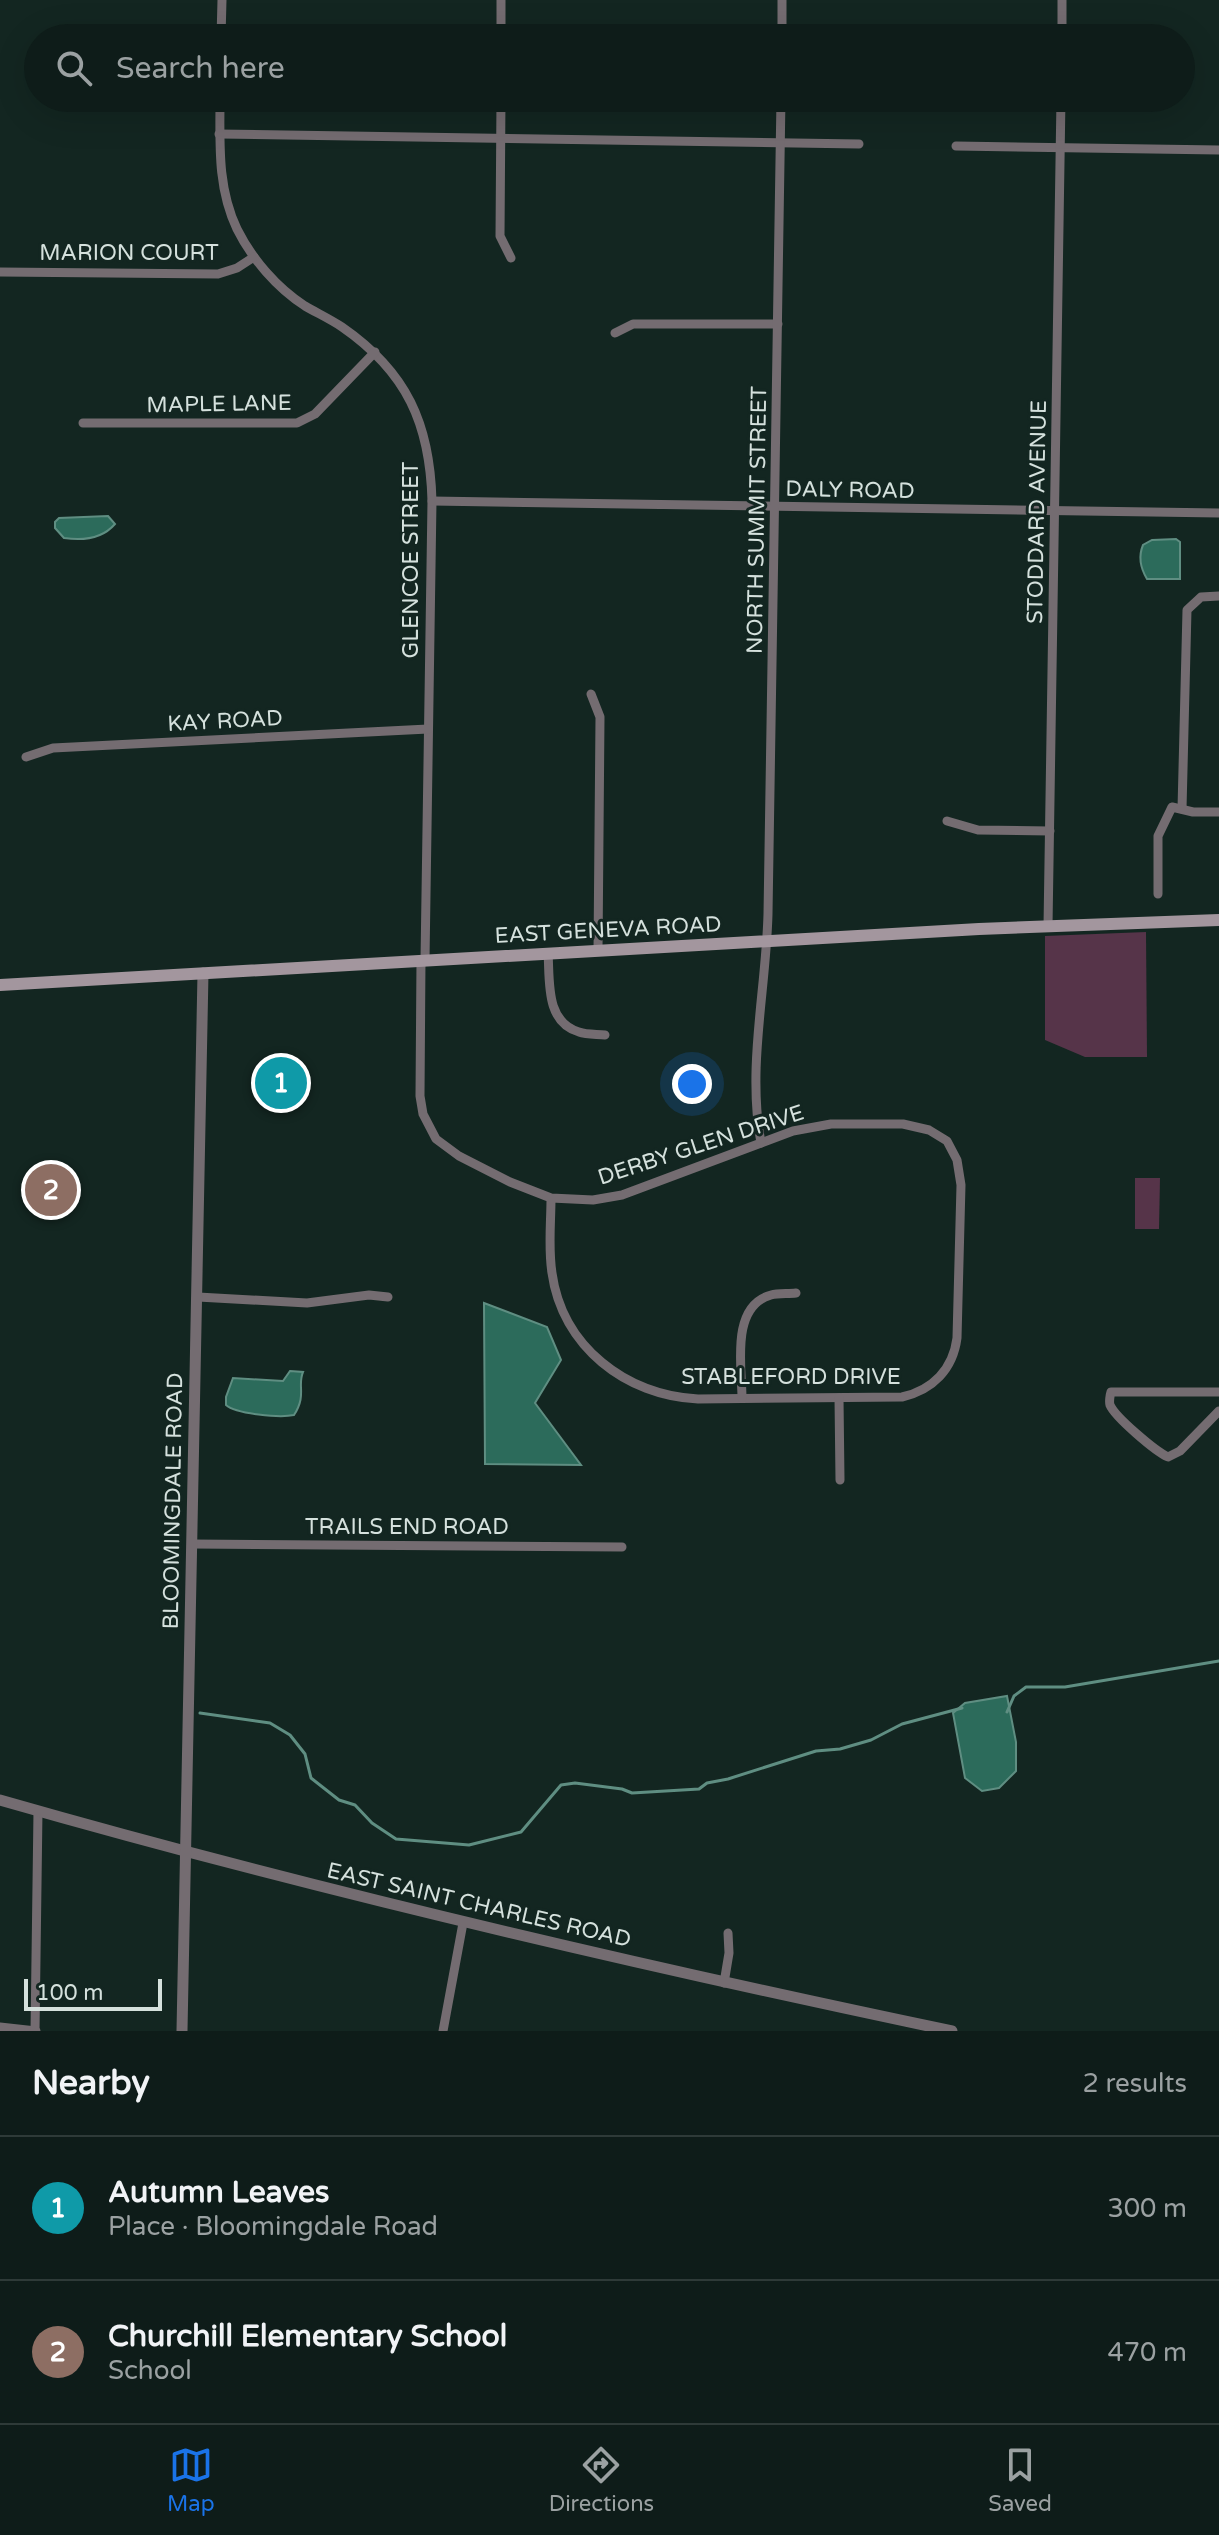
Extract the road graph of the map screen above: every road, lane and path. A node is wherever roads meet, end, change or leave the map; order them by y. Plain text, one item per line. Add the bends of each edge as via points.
1 (222, 0) edge
2 (501, 0) edge
3 (782, 0) edge
4 (1062, 0) edge
5 (221, 24) edge
6 (501, 24) edge
7 (782, 24) edge
8 (1062, 24) edge
9 (220, 112) edge
10 (501, 112) edge
11 (781, 112) edge
12 (1061, 112) edge
13 (219, 134) junction
14 (501, 138) junction
15 (780, 142) junction
16 (859, 144) dead end
17 (956, 146) dead end
18 (1060, 146) junction
19 (1219, 150) edge
20 (254, 257) junction
21 (511, 258) dead end
22 (0, 272) edge
23 (778, 324) junction
24 (615, 333) dead end
25 (375, 352) junction
26 (83, 423) dead end
27 (432, 501) junction
28 (775, 507) junction
29 (1055, 511) junction
30 (1219, 513) edge
31 (1219, 596) edge
32 (591, 694) dead end
33 (428, 729) junction
34 (26, 757) dead end
35 (1182, 809) junction
36 (1219, 812) edge
37 (947, 821) dead end
38 (1050, 831) junction
39 (1158, 894) dead end
40 (1219, 920) edge
41 (1048, 926) junction
42 (767, 942) junction
43 (598, 951) junction
44 (548, 953) junction
45 (423, 960) junction
46 (203, 973) junction
47 (0, 985) edge
48 (605, 1035) dead end
49 (436, 1139) joint
50 (761, 1143) junction
51 (551, 1198) junction
52 (796, 1293) dead end
53 (198, 1297) junction
54 (388, 1297) dead end
55 (954, 1351) joint
56 (1219, 1392) edge
57 (742, 1398) junction
58 (839, 1398) junction
59 (1219, 1411) edge
60 (840, 1480) dead end
61 (192, 1544) junction
62 (622, 1547) dead end
63 (0, 1800) edge
64 (38, 1811) junction
65 (185, 1852) junction
66 (463, 1923) junction
67 (728, 1933) dead end
68 (724, 1983) junction
69 (0, 2027) edge
70 (35, 2031) edge
71 (182, 2031) edge
72 (443, 2031) edge
73 (952, 2031) edge

1 - 5 street
2 - 6 street
3 - 7 street
4 - 8 street
9 - 13 street, GLENCOE STREET
10 - 14 street
11 - 15 street, NORTH SUMMIT STREET
12 - 18 street, STODDARD AVENUE
13 - 14 street
13 - 20 street, GLENCOE STREET via 225,197
14 - 15 street
14 - 21 street via 500,236
15 - 16 street
15 - 23 street, NORTH SUMMIT STREET
17 - 18 street
18 - 19 street
18 - 29 street, STODDARD AVENUE
20 - 22 street, MARION COURT via 218,274
20 - 25 street, GLENCOE STREET via 290,295
23 - 24 street via 633,324
23 - 28 street, NORTH SUMMIT STREET
25 - 26 street, MAPLE LANE via 315,414 297,423
25 - 27 street, GLENCOE STREET via 399,380 419,418
27 - 28 street, DALY ROAD
27 - 33 street, GLENCOE STREET
28 - 29 street, DALY ROAD
28 - 42 street, NORTH SUMMIT STREET
29 - 30 street, DALY ROAD
29 - 38 street, STODDARD AVENUE
31 - 35 street via 1201,597 1187,610
32 - 43 street via 600,717
33 - 34 street, KAY ROAD via 53,748
33 - 45 street, GLENCOE STREET
35 - 36 street
35 - 39 street via 1172,807 1158,836
37 - 38 street via 978,830
38 - 41 street, STODDARD AVENUE
40 - 41 main road, EAST GENEVA ROAD
41 - 42 main road, EAST GENEVA ROAD
42 - 43 main road, EAST GENEVA ROAD
42 - 50 street, NORTH SUMMIT STREET via 755,1051 754,1099
43 - 44 main road, EAST GENEVA ROAD
44 - 45 main road, EAST GENEVA ROAD
44 - 48 street via 552,1005 561,1021 578,1032
45 - 46 main road, EAST GENEVA ROAD
45 - 49 street, GLENCOE STREET via 420,1096
46 - 47 main road, EAST GENEVA ROAD
46 - 53 street, BLOOMINGDALE ROAD
49 - 51 street, DERBY GLEN DRIVE via 459,1156
50 - 51 street, DERBY GLEN DRIVE via 622,1195
50 - 55 street, DERBY GLEN DRIVE via 831,1124 903,1124 942,1137 957,1160 961,1185
51 - 57 street, STABLEFORD DRIVE via 554,1286 566,1318 591,1354 627,1381 657,1393
52 - 57 street via 769,1295 747,1316 742,1332
53 - 54 street via 307,1303
53 - 61 street, BLOOMINGDALE ROAD
55 - 58 street, STABLEFORD DRIVE via 940,1379 917,1393
56 - 59 street via 1111,1392 1110,1405 1168,1457
57 - 58 street, STABLEFORD DRIVE
58 - 60 street
61 - 62 street, TRAILS END ROAD
61 - 65 street, BLOOMINGDALE ROAD
63 - 64 street, EAST SAINT CHARLES ROAD
64 - 65 street, EAST SAINT CHARLES ROAD
64 - 70 street
65 - 66 street, EAST SAINT CHARLES ROAD
65 - 71 street, BLOOMINGDALE ROAD
66 - 68 street, EAST SAINT CHARLES ROAD
66 - 72 street
67 - 68 street
68 - 73 street, EAST SAINT CHARLES ROAD
69 - 70 street

